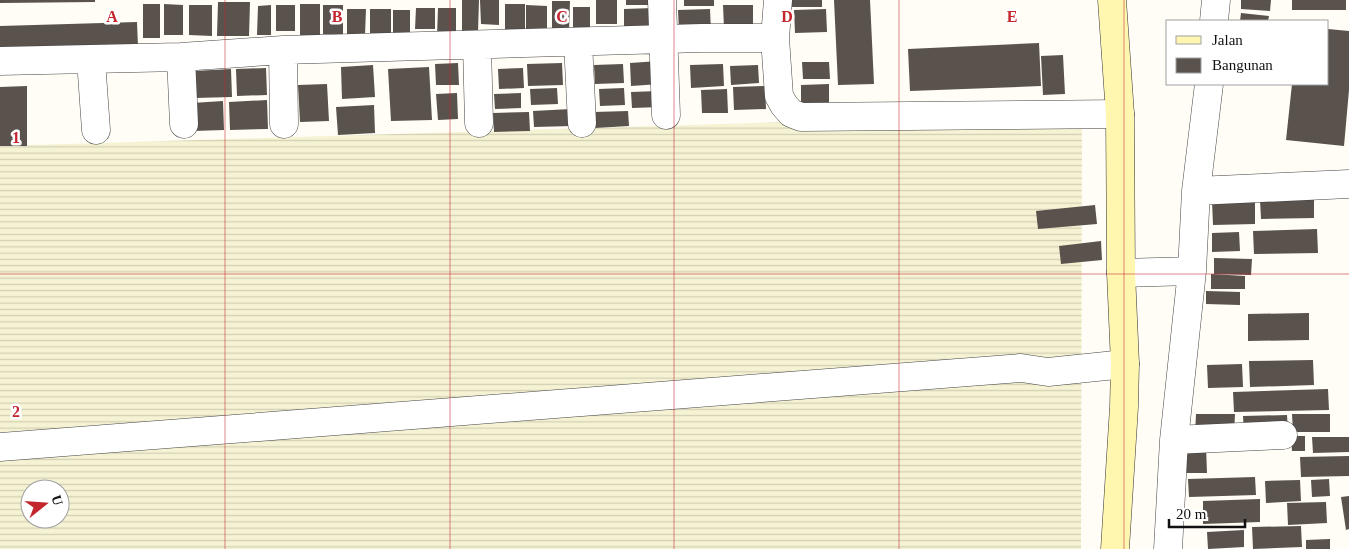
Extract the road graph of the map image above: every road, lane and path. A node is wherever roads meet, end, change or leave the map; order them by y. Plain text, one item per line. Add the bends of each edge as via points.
1 (662, 0) edge
2 (778, 0) edge
3 (1112, 0) edge
4 (1216, 0) edge
5 (1214, 20) edge
6 (775, 38) junction
7 (663, 39) junction
8 (578, 42) junction
9 (477, 45) junction
10 (283, 50) junction
11 (182, 57) junction
12 (91, 60) junction
13 (0, 61) edge
14 (1209, 85) edge
15 (1120, 114) junction
16 (666, 115) dead end
17 (479, 122) dead end
18 (582, 123) dead end
19 (184, 124) dead end
20 (284, 124) dead end
21 (96, 130) dead end
22 (1349, 184) edge
23 (1196, 191) junction
24 (1189, 271) junction
25 (1133, 272) junction
26 (1125, 364) junction
27 (1048, 372) junction
28 (1283, 435) dead end
29 (1174, 440) junction
30 (0, 447) edge
31 (0, 463) edge
32 (1116, 549) edge
33 (1168, 549) edge

1 - 7 street
2 - 6 street
3 - 15 main road
4 - 5 street
6 - 7 street
6 - 15 street via 779,96 791,113 801,117
7 - 8 street
7 - 16 street
8 - 9 street
8 - 18 street
9 - 10 street
9 - 17 street
10 - 11 street
10 - 20 street
11 - 12 street
11 - 19 street
12 - 13 street
12 - 21 street
14 - 23 street
15 - 25 main road
22 - 23 street
23 - 24 street
24 - 25 street
24 - 29 street
25 - 26 main road
26 - 27 street
26 - 32 main road
27 - 30 street via 1021,368
27 - 31 street via 1022,386
28 - 29 street
29 - 33 street

